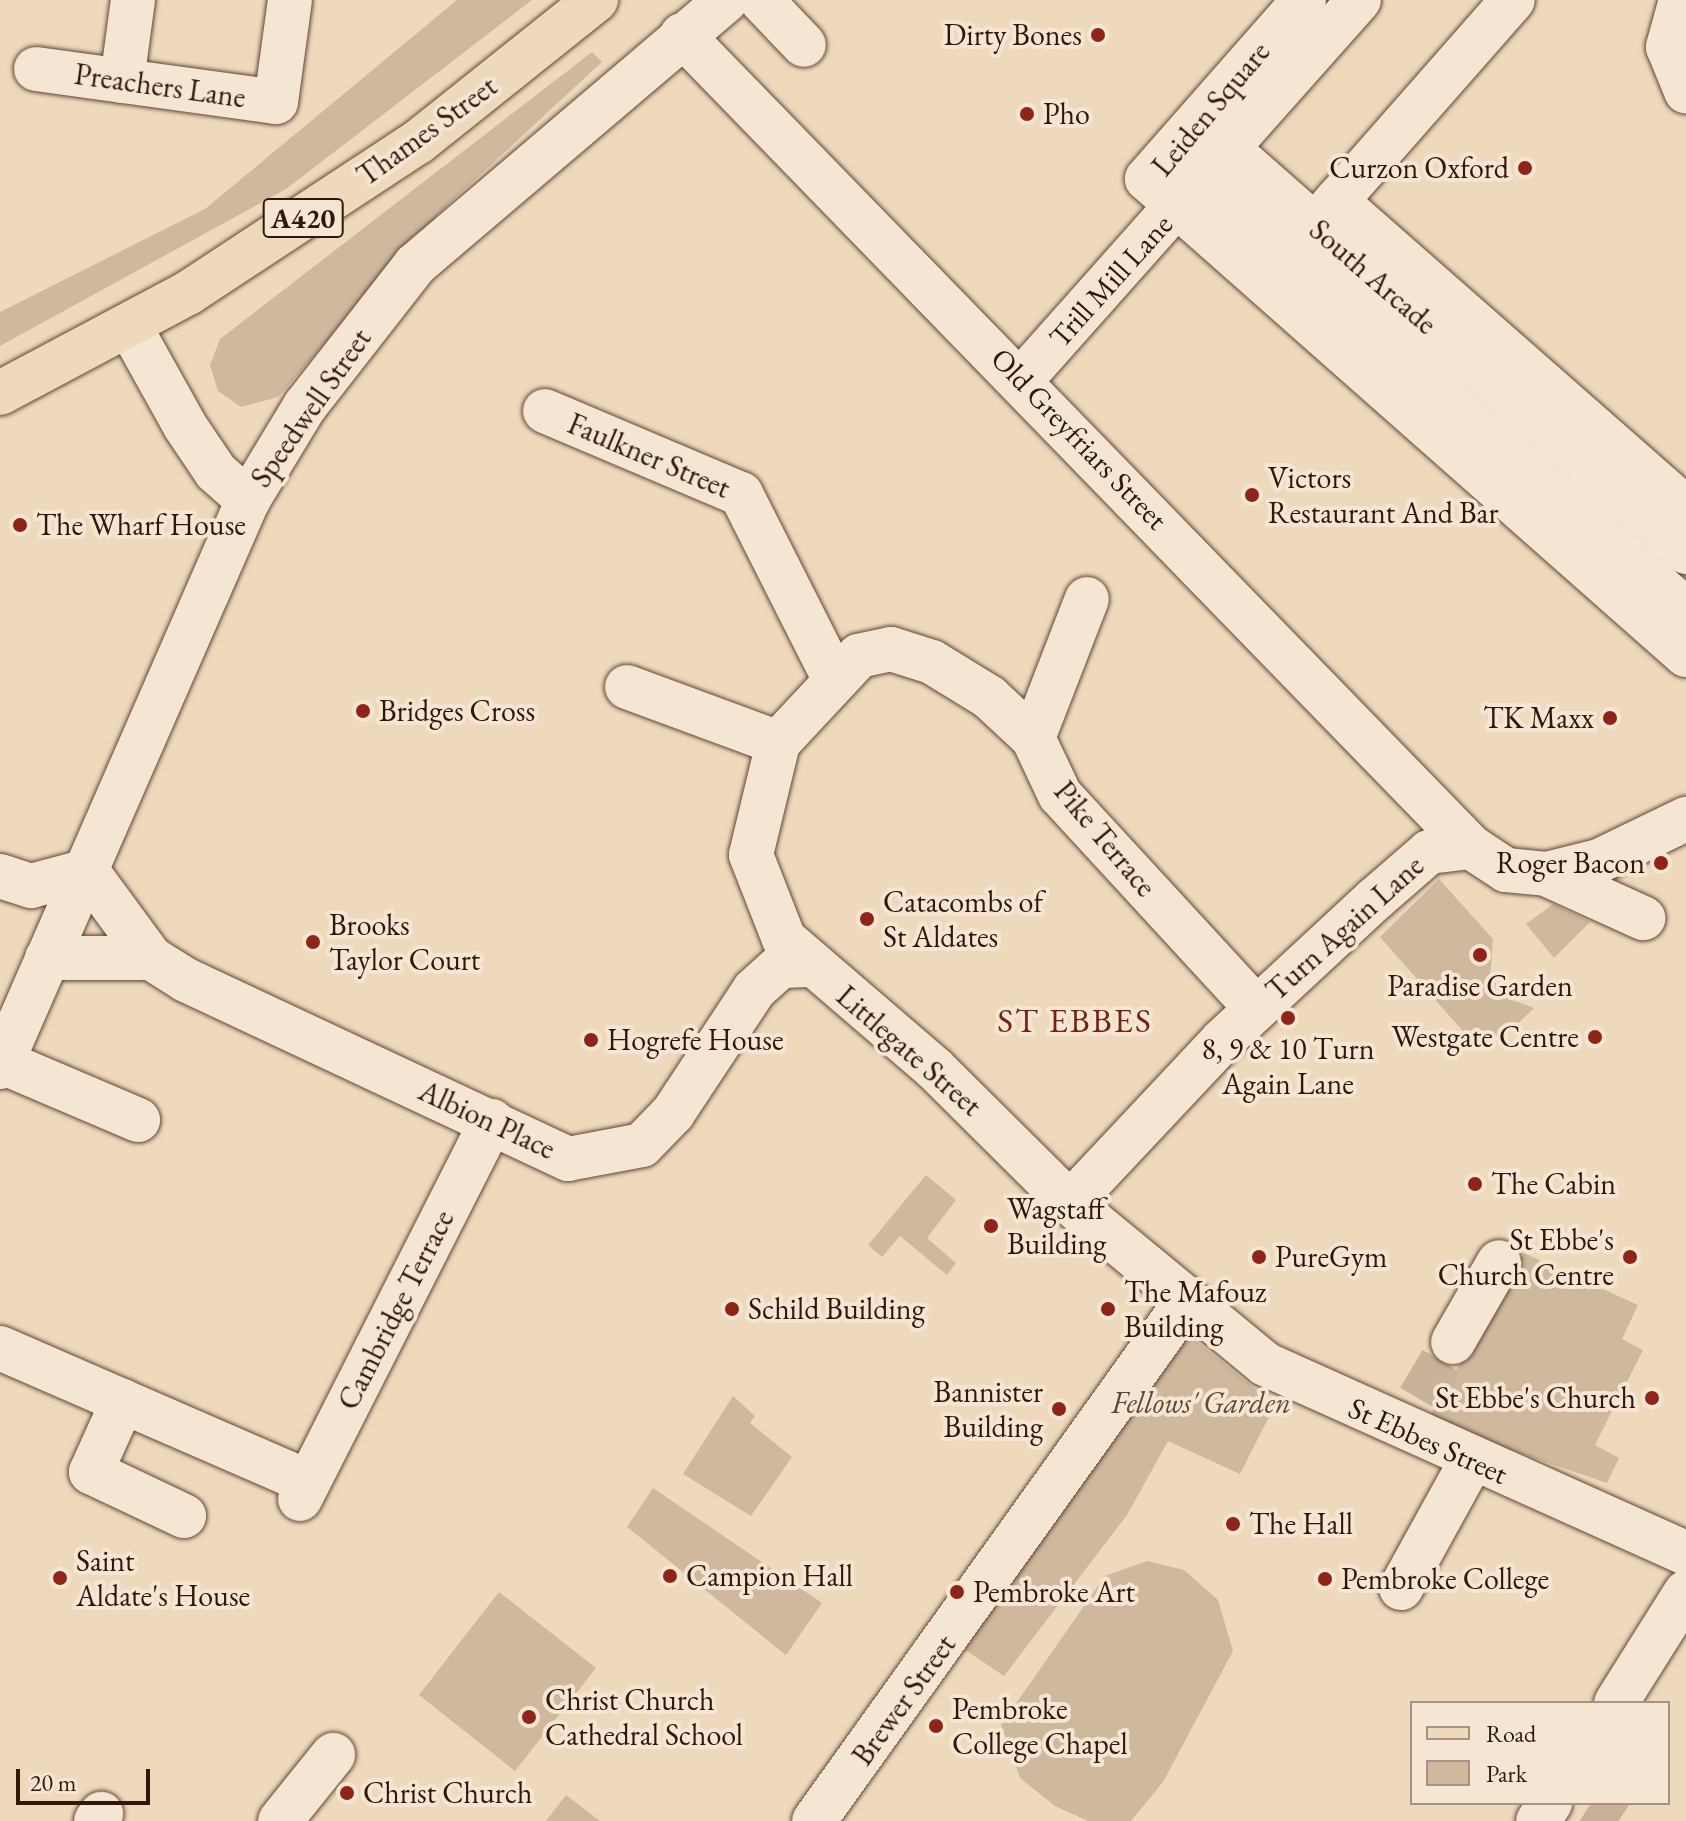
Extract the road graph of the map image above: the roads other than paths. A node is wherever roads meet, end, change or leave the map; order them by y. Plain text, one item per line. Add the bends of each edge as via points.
1 (133, 0) edge
2 (290, 0) edge
3 (596, 0) edge
4 (726, 0) edge
5 (761, 0) edge
6 (1304, 0) edge
7 (1359, 0) edge
8 (1513, 0) edge
9 (1666, 9) edge
10 (682, 35) junction
11 (804, 45) dead end
12 (36, 69) dead end
13 (122, 81) junction
14 (1686, 91) edge
15 (1228, 149) junction
16 (1199, 181) junction
17 (1336, 201) junction
18 (1264, 282) junction
19 (130, 327) junction
20 (1022, 379) junction
21 (1541, 381) junction
22 (0, 393) edge
23 (545, 411) dead end
24 (1466, 465) junction
25 (248, 500) junction
26 (1686, 508) edge
27 (1686, 552) edge
28 (1686, 579) edge
29 (1087, 599) dead end
30 (1667, 615) edge
31 (1686, 655) edge
32 (834, 678) junction
33 (627, 687) dead end
34 (1033, 738) junction
35 (778, 743) junction
36 (1686, 819) edge
37 (1471, 847) junction
38 (87, 871) junction
39 (1546, 874) junction
40 (0, 876) edge
41 (1643, 918) dead end
42 (47, 958) junction
43 (151, 958) junction
44 (809, 965) junction
45 (1256, 1008) junction
46 (1, 1064) edge
47 (138, 1120) dead end
48 (492, 1121) junction
49 (1070, 1203) junction
50 (1499, 1262) dead end
51 (1185, 1303) junction
52 (1453, 1342) tunnel mouth
53 (0, 1348) edge
54 (123, 1401) junction
55 (1471, 1461) junction
56 (184, 1516) dead end
57 (1686, 1553) edge
58 (1401, 1588) dead end
59 (1686, 1592) edge
60 (1617, 1701) edge
61 (333, 1755) dead end
62 (280, 1821) edge
63 (814, 1821) edge

1 - 13 street
2 - 13 street, Preachers Lane via 276,102
3 - 19 main road, Thames Street / A420 via 418,142
4 - 10 street, Speedwell Street
5 - 11 street
6 - 18 street, Leiden Square via 1147,179
7 - 15 street, Leiden Square
8 - 17 street
9 - 14 street via 1668,47
10 - 20 street, Old Greyfriars Street
10 - 25 street, Speedwell Street via 415,265 305,406
12 - 13 street, Preachers Lane
15 - 16 street, Leiden Square
15 - 27 street, South Arcade
16 - 20 street, Trill Mill Lane
16 - 30 street, South Arcade
17 - 18 street
17 - 21 street, South Arcade
18 - 24 street, South Arcade
19 - 22 main road, Thames Street / A420
19 - 25 street via 192,438
20 - 37 street, Old Greyfriars Street
21 - 24 street
21 - 26 street, South Arcade
23 - 32 street, Faulkner Street via 741,494
24 - 30 street, South Arcade
25 - 38 street, Speedwell Street
28 - 30 street
29 - 34 street
30 - 31 street, South Arcade
32 - 34 street via 859,656 891,649 932,662 989,697
32 - 35 street
33 - 35 street
34 - 45 street, Pike Terrace via 1060,795
35 - 44 street, Littlegate Street via 751,855 770,914
36 - 39 street via 1599,861
37 - 39 street via 1506,870
37 - 45 street, Turn Again Lane via 1429,852
38 - 40 street via 31,886
38 - 42 street, Speedwell Street
38 - 43 street, Albion Place
39 - 41 street
42 - 43 street, Albion Place
42 - 46 street, Speedwell Street
43 - 48 street, Albion Place
44 - 48 street, Albion Place via 781,966 754,990 673,1113 642,1145 568,1159
44 - 49 street, Littlegate Street via 935,1069
45 - 49 street, Turn Again Lane
46 - 47 street
48 - 54 street, Cambridge Terrace via 304,1490
49 - 51 street, Littlegate Street
50 - 52 street
51 - 55 street, St Ebbes Street via 1265,1364 1410,1415
51 - 63 street, Brewer Street
53 - 54 street
54 - 56 street via 91,1472
55 - 57 street, St Ebbes Street
55 - 58 street
59 - 60 street
61 - 62 street

